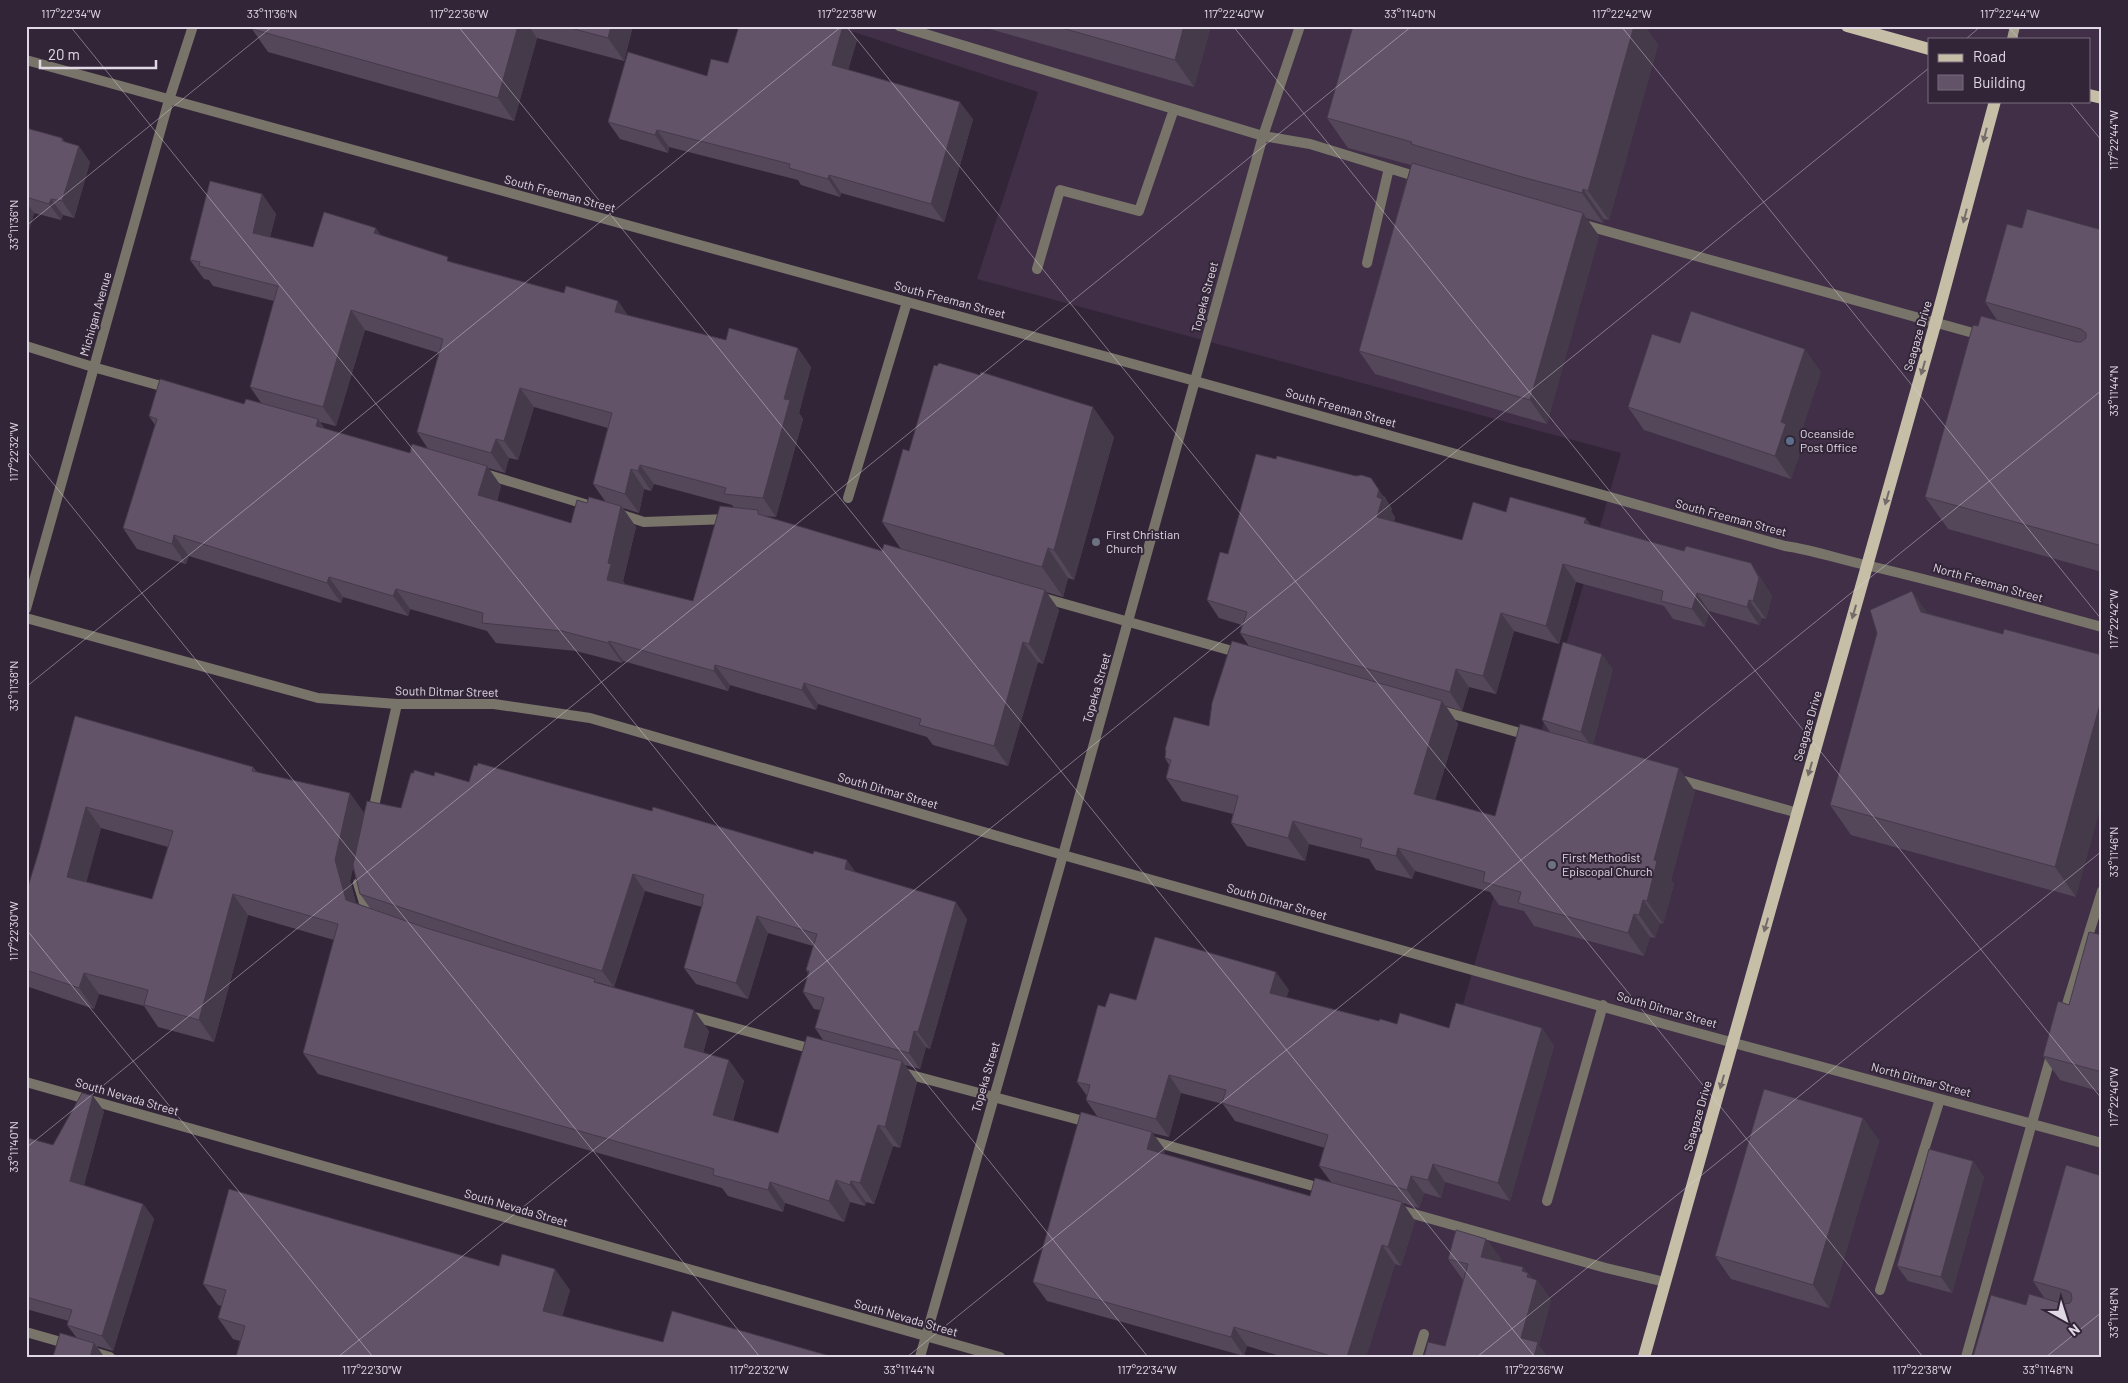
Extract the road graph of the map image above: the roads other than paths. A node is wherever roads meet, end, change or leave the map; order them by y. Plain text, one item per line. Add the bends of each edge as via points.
1 (193, 26) edge
2 (898, 26) edge
3 (1300, 26) edge
4 (1847, 26) edge
5 (918, 29) edge
6 (1928, 49) edge
7 (26, 60) edge
8 (2090, 94) edge
9 (2102, 98) edge
10 (169, 100) junction
11 (1994, 102) edge
12 (1174, 109) junction
13 (1263, 136) junction
14 (1389, 168) junction
15 (1427, 179) edge
16 (1568, 220) edge
17 (1367, 263) dead end
18 (1037, 269) dead end
19 (907, 302) junction
20 (1936, 321) junction
21 (1998, 340) edge
22 (26, 346) edge
23 (93, 367) junction
24 (1195, 380) junction
25 (180, 391) edge
26 (476, 472) edge
27 (848, 498) dead end
28 (741, 520) edge
29 (1868, 566) junction
30 (1032, 595) edge
31 (26, 609) edge
32 (26, 618) edge
33 (1128, 622) junction
34 (2102, 627) edge
35 (1253, 657) edge
36 (397, 704) junction
37 (1425, 706) edge
38 (1540, 739) edge
39 (1671, 777) edge
40 (1798, 813) junction
41 (370, 826) edge
42 (1063, 855) junction
43 (360, 873) edge
44 (2102, 891) edge
45 (376, 919) edge
46 (1603, 1005) junction
47 (673, 1011) edge
48 (1733, 1042) junction
49 (824, 1052) edge
50 (890, 1069) edge
51 (26, 1082) edge
52 (994, 1096) junction
53 (1940, 1099) junction
54 (2031, 1123) junction
55 (1100, 1126) edge
56 (1138, 1137) edge
57 (2102, 1143) edge
58 (1338, 1193) edge
59 (1547, 1201) dead end
60 (1386, 1206) edge
61 (1666, 1282) junction
62 (1880, 1290) dead end
63 (26, 1332) edge
64 (1424, 1334) dead end
65 (926, 1336) junction
66 (110, 1357) edge
67 (920, 1357) edge
68 (1000, 1357) edge
69 (1417, 1357) edge
70 (1644, 1357) edge
71 (1966, 1357) edge

1 - 10 street, Michigan Avenue
2 - 5 street
3 - 13 street, Topeka Street
4 - 6 main road
5 - 12 street
7 - 10 street, South Freeman Street
8 - 9 main road
10 - 19 street, South Freeman Street
10 - 23 street, Michigan Avenue
11 -> 20 main road, Seagaze Drive
12 - 13 street
12 - 18 street via 1138,211 1060,190
13 - 14 street via 1310,144
13 - 24 street, Topeka Street
14 - 15 street
14 - 17 street
16 - 20 street
19 - 24 street, South Freeman Street
19 - 27 street
20 - 21 street
20 -> 29 main road, Seagaze Drive
22 - 23 street
23 - 25 street
23 - 31 street, Michigan Avenue
24 - 29 street, South Freeman Street via 1785,546
24 - 33 street, Topeka Street
26 - 28 street via 644,522
29 - 34 street, North Freeman Street
29 -> 40 main road, Seagaze Drive
30 - 33 street
32 - 36 street, South Ditmar Street via 318,698
33 - 35 street
33 - 42 street, Topeka Street
36 - 41 street
36 - 42 street, South Ditmar Street via 494,704 590,718
37 - 38 street
39 - 40 street
40 -> 48 main road, Seagaze Drive
42 - 46 street, South Ditmar Street
42 - 52 street, Topeka Street
43 - 45 street via 357,882 366,916
44 - 54 street
46 - 48 street, South Ditmar Street
46 - 59 street
47 - 49 street
48 - 53 street, North Ditmar Street
48 -> 61 main road, Seagaze Drive
50 - 52 street
51 - 65 street, South Nevada Street
52 - 55 street
52 - 65 street, Topeka Street
53 - 54 street, North Ditmar Street
53 - 62 street
54 - 57 street, North Ditmar Street
54 - 71 street via 1987,1297
56 - 58 street
60 - 61 street
61 - 70 main road, Seagaze Drive
63 - 66 street
64 - 69 street
65 - 67 street, Topeka Street
65 - 68 street, South Nevada Street

